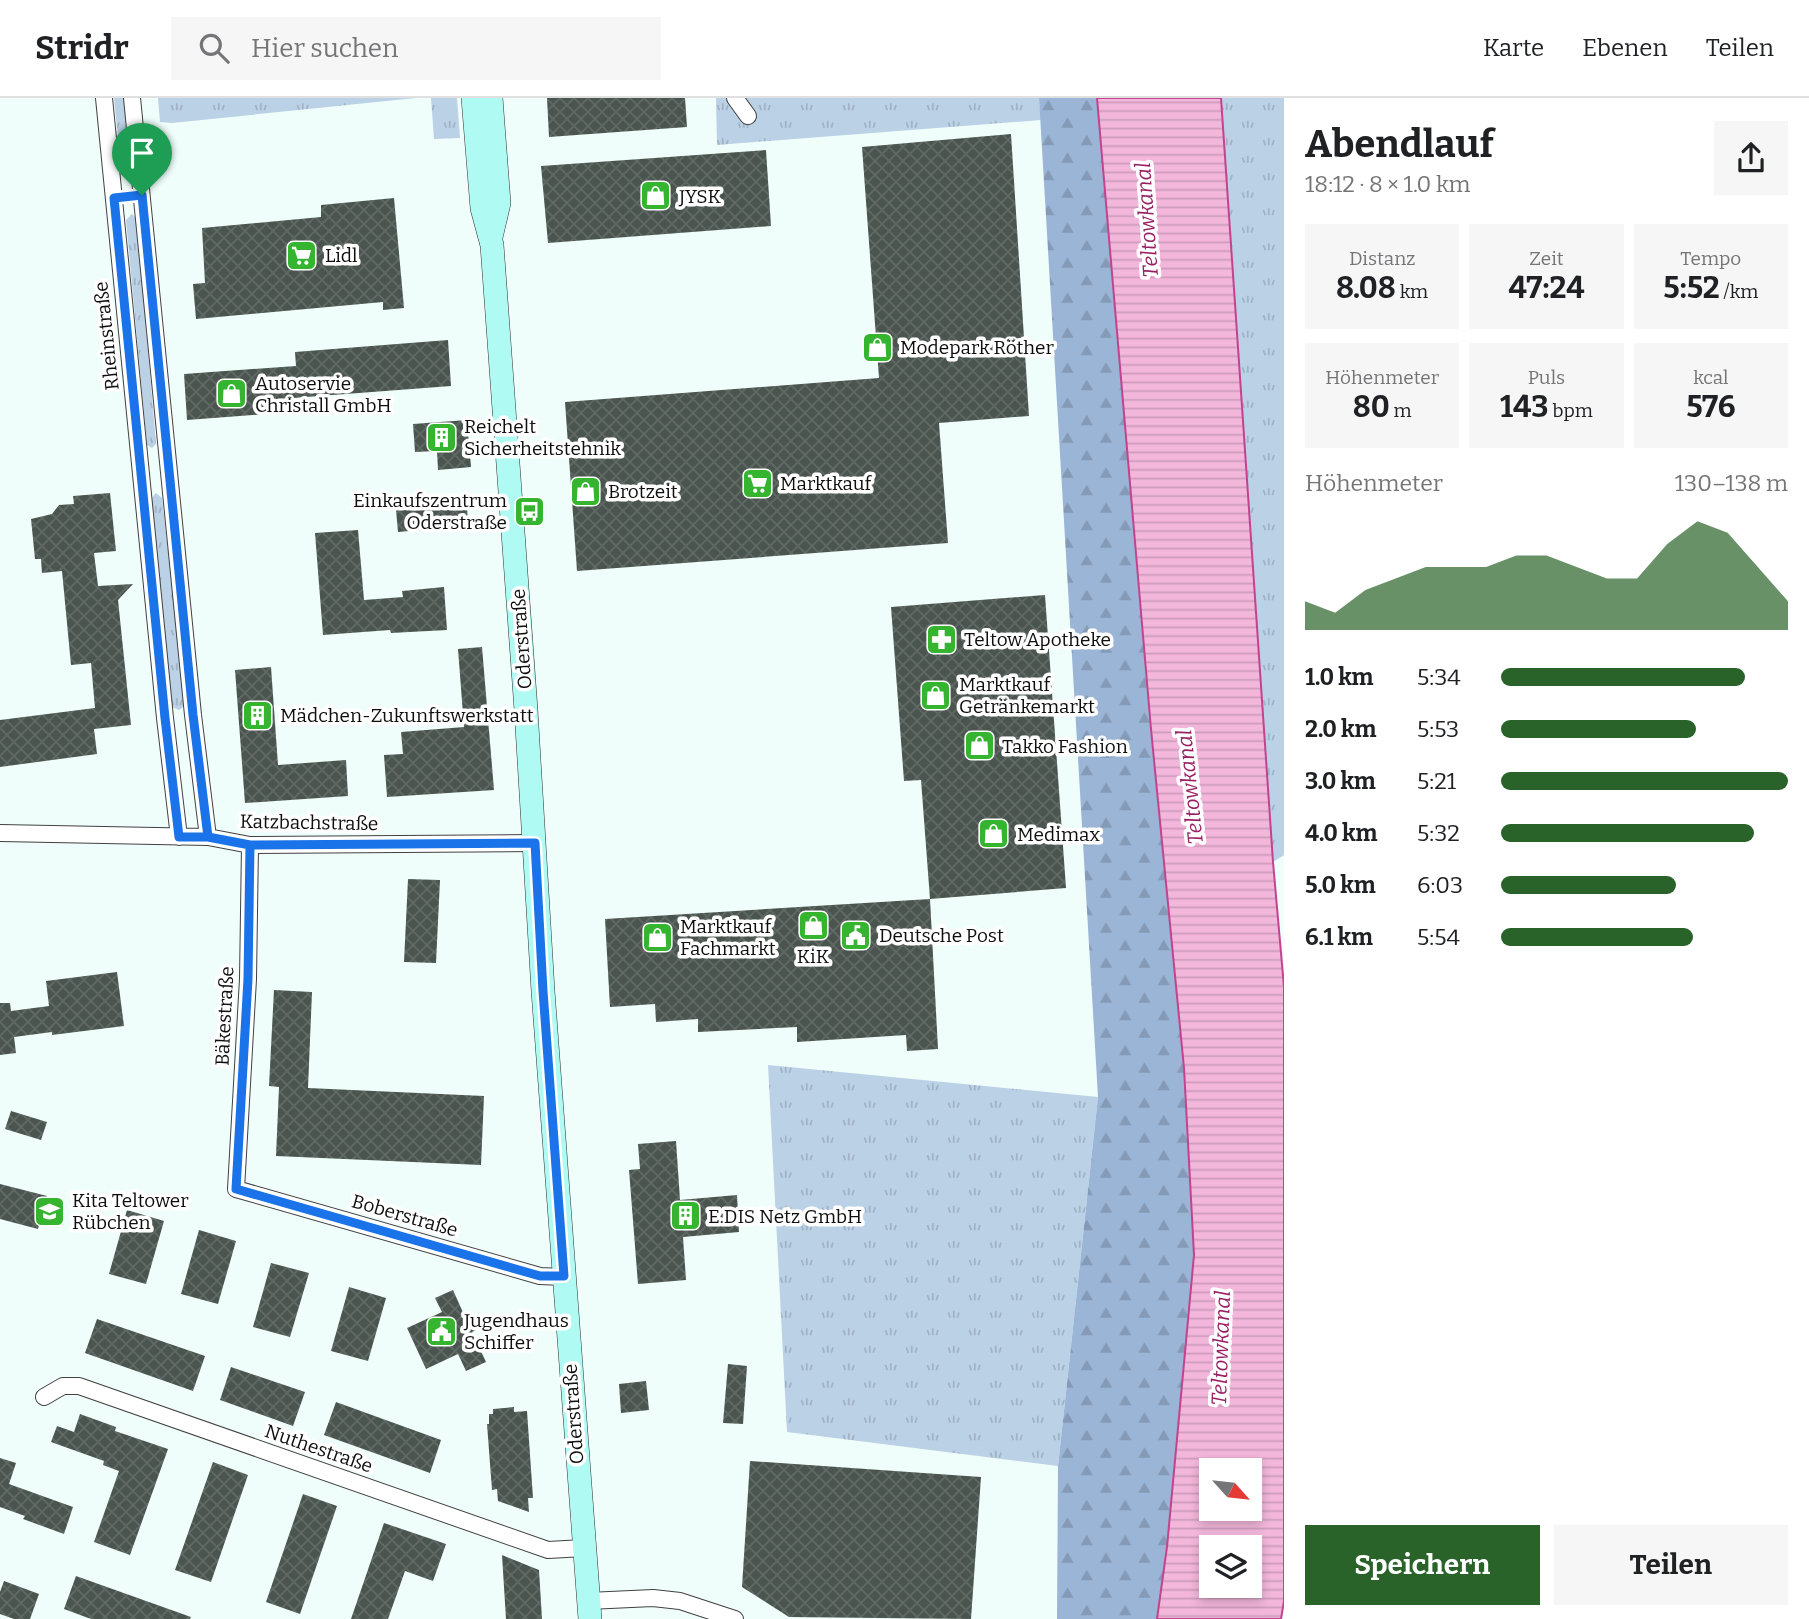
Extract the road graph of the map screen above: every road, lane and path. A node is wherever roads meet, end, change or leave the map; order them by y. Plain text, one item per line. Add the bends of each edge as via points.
1 (104, 98) edge
2 (132, 98) edge
3 (473, 98) edge
4 (491, 98) edge
5 (735, 98) edge
6 (748, 116) dead end
7 (142, 195) junction
8 (114, 198) junction
9 (491, 237) junction
10 (169, 466) junction
11 (140, 469) junction
12 (193, 715) junction
13 (165, 718) junction
14 (0, 833) edge
15 (179, 837) junction
16 (208, 837) junction
17 (535, 843) junction
18 (250, 845) junction
19 (236, 1189) joint
20 (564, 1276) junction
21 (44, 1397) dead end
22 (584, 1548) junction
23 (589, 1610) edge
24 (736, 1619) edge

1 - 8 street, Rheinstraße
2 - 7 street
3 - 9 main road, Oderstraße via 482,208
4 - 9 main road via 499,203
5 - 6 street
7 - 8 street
7 - 10 street
8 - 11 street, Rheinstraße
9 - 17 main road, Oderstraße
10 - 11 street
10 - 12 street
11 - 13 street, Rheinstraße
12 - 13 street
12 - 16 street
13 - 15 street, Rheinstraße
14 - 15 street, Katzbachstraße
15 - 16 street, Katzbachstraße
16 - 18 street, Katzbachstraße
17 - 18 street, Katzbachstraße
17 - 20 main road, Oderstraße
18 - 19 street, Bäkestraße
19 - 20 street, Boberstraße via 540,1276
20 - 22 main road, Oderstraße
21 - 22 street, Nuthestraße via 63,1386 79,1386 548,1549
22 - 23 main road, Oderstraße
23 - 24 street, Oderstraße via 653,1598 680,1601

